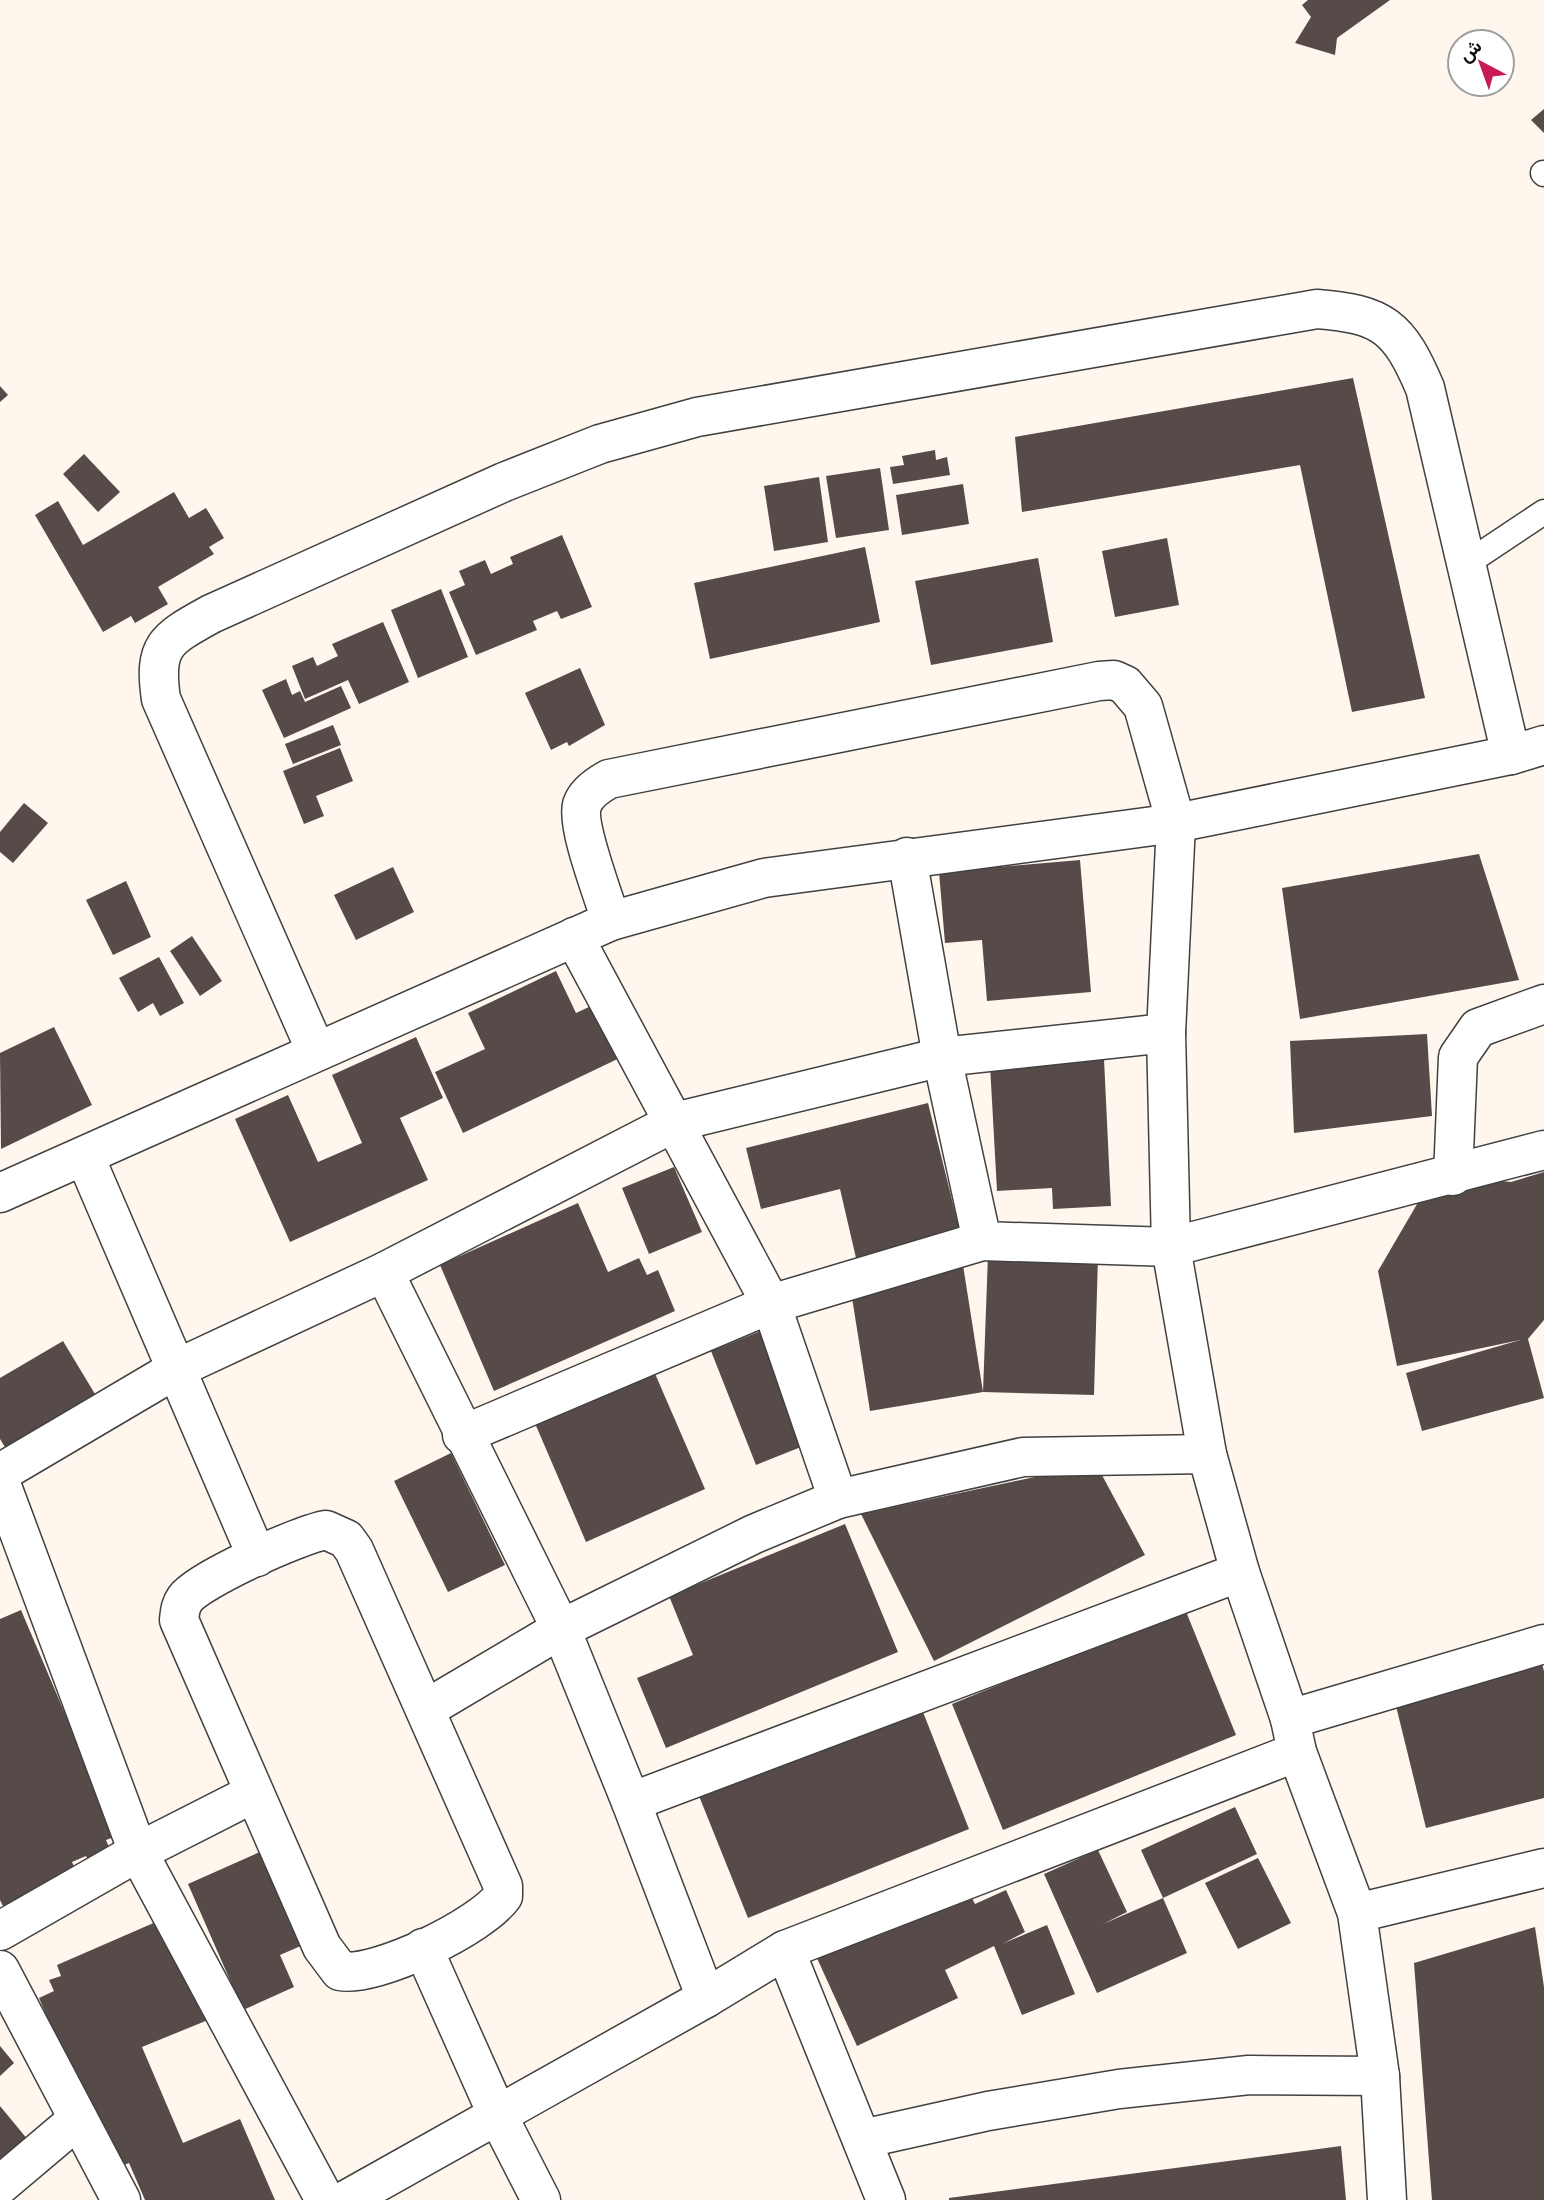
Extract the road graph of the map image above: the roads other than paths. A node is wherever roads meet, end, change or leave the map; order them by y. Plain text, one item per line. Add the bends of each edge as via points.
1 (1544, 512) edge
2 (1466, 564) junction
3 (1527, 750) edge
4 (1176, 823) junction
5 (907, 857) junction
6 (611, 921) junction
7 (574, 937) junction
8 (1544, 1004) edge
9 (1166, 1033) junction
10 (316, 1051) junction
11 (942, 1057) junction
12 (675, 1122) junction
13 (1544, 1150) edge
14 (85, 1157) junction
15 (1453, 1177) junction
16 (0, 1193) edge
17 (982, 1241) junction
18 (1171, 1247) junction
19 (384, 1272) junction
20 (771, 1304) junction
21 (178, 1368) junction
22 (462, 1435) junction
23 (1207, 1454) junction
24 (0, 1473) edge
25 (0, 1481) edge
26 (838, 1499) junction
27 (257, 1558) junction
28 (1240, 1572) junction
29 (561, 1629) junction
30 (1544, 1644) edge
31 (426, 1709) junction
32 (1294, 1735) junction
33 (254, 1793) junction
34 (631, 1802) junction
35 (138, 1852) junction
36 (1544, 1868) edge
37 (1357, 1913) junction
38 (0, 1931) edge
39 (424, 1948) junction
40 (785, 1950) junction
41 (0, 1970) edge
42 (706, 1998) junction
43 (1380, 2076) junction
44 (498, 2116) junction
45 (77, 2120) junction
46 (862, 2139) junction
47 (0, 2185) edge
48 (121, 2200) edge
49 (325, 2200) edge
50 (346, 2200) edge
51 (541, 2200) edge
52 (886, 2200) edge
53 (1387, 2200) edge

1 - 2 lane
2 - 3 street
2 - 10 street via 1425,388 1410,352 1384,324 1353,312 1317,309 697,417 600,444 503,482 211,614 180,631 162,650 157,673 161,699
3 - 4 street
4 - 5 street
4 - 6 street via 1143,706 1125,685 1099,681 609,779 593,789 582,804 581,822
4 - 9 street
5 - 6 street via 764,878
5 - 11 street
6 - 7 street
7 - 10 street
7 - 12 street
8 - 15 street via 1478,1028 1458,1057
9 - 11 street
9 - 18 street
10 - 14 street
11 - 12 street
11 - 17 street
12 - 19 street
12 - 20 street
13 - 15 street
14 - 16 street
14 - 21 street
15 - 18 street
17 - 18 street
17 - 20 street
18 - 23 street
19 - 21 street
19 - 22 street
20 - 22 street
20 - 26 street
21 - 24 street
21 - 27 street
22 - 29 street
23 - 26 street via 1023,1457
23 - 28 street
25 - 35 street
26 - 29 street via 754,1534
27 - 31 street via 312,1532 326,1530 346,1539
27 - 33 street via 195,1590 186,1598 179,1620
28 - 32 street
28 - 34 street
29 - 31 street
29 - 34 street
30 - 32 street
31 - 39 street via 498,1874 503,1896 487,1914
32 - 37 street
32 - 40 street
33 - 35 street
33 - 39 street via 322,1947 340,1971 368,1970
34 - 42 street
35 - 38 street
35 - 49 street
36 - 37 street
37 - 43 street
39 - 44 street
40 - 42 street
40 - 46 street
41 - 45 street
42 - 44 street
43 - 46 street via 1250,2075 1119,2089
43 - 53 street
44 - 50 street
44 - 51 street
45 - 47 street
45 - 48 street
46 - 52 street

